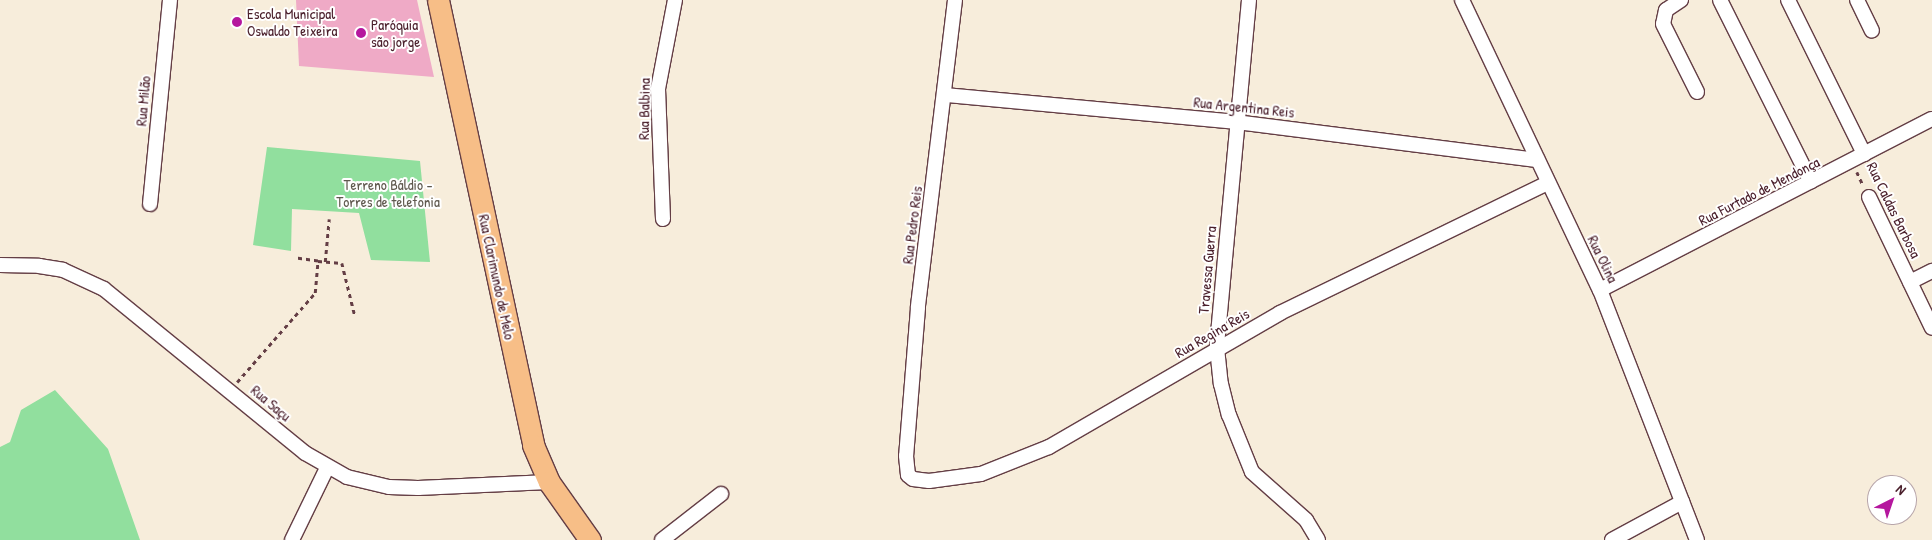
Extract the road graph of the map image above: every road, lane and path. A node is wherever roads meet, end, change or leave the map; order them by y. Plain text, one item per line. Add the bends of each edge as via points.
1 (170, 0) edge
2 (438, 0) edge
3 (675, 0) edge
4 (955, 0) edge
5 (1249, 0) edge
6 (1462, 0) edge
7 (1681, 0) edge
8 (1720, 0) edge
9 (1788, 0) edge
10 (1857, 0) edge
11 (1872, 31) dead end
12 (1697, 92) dead end
13 (946, 95) junction
14 (1932, 120) edge
15 (1236, 122) junction
16 (1858, 158) junction
17 (1538, 160) junction
18 (1811, 182) junction
19 (1548, 183) junction
20 (1869, 197) joint
21 (150, 204) dead end
22 (329, 219) dead end
23 (663, 219) dead end
24 (296, 258) dead end
25 (318, 261) junction
26 (325, 262) junction
27 (0, 265) edge
28 (1932, 271) edge
29 (1910, 282) junction
30 (1600, 290) junction
31 (355, 316) dead end
32 (1932, 328) edge
33 (1217, 348) junction
34 (230, 390) junction
35 (906, 456) joint
36 (327, 468) junction
37 (549, 482) junction
38 (721, 494) dead end
39 (1682, 502) junction
40 (292, 540) edge
41 (590, 540) edge
42 (662, 540) edge
43 (1318, 540) edge
44 (1612, 540) edge
45 (1697, 540) edge

1 - 21 street, Rua Milão
2 - 37 main road, Rua Clarimundo de Melo via 522,398 533,445
3 - 23 street, Rua Balbina via 658,89
4 - 13 street, Rua Pedro Reis
5 - 15 street, Travessa Guerra
6 - 17 street, Rua Olina
7 - 12 street via 1666,10 1663,24
8 - 18 street
9 - 16 street
10 - 11 street
13 - 15 street, Rua Argentina Reis
13 - 35 street, Rua Pedro Reis via 918,308
14 - 16 street, Rua Furtado de Mendonça
15 - 17 street, Rua Argentina Reis
15 - 33 street, Travessa Guerra
16 - 18 street, Rua Furtado de Mendonça
16 - 20 path, Rua Caldas Barbosa
17 - 19 street, Rua Olina
18 - 30 street, Rua Furtado de Mendonça
19 - 30 street, Rua Olina
19 - 33 street, Rua Regina Reis via 1280,313
20 - 29 street, Rua Caldas Barbosa
22 - 26 path
24 - 25 path
25 - 26 path
25 - 34 path via 315,293
26 - 31 path via 342,263
27 - 34 street, Rua Saçu via 63,270 104,289
28 - 29 street
29 - 32 street, Rua Caldas Barbosa
30 - 39 street, Rua Olina
33 - 35 street, Rua Regina Reis via 1049,447 1001,468 929,481 913,479 908,474
33 - 43 street, Travessa Guerra via 1223,392 1244,457 1260,480 1306,520
34 - 36 street, Rua Saçu
36 - 37 street, Rua Saçu via 389,487
36 - 40 street
37 - 41 main road, Rua Clarimundo de Melo
38 - 42 street
39 - 44 street
39 - 45 street, Rua Olina

